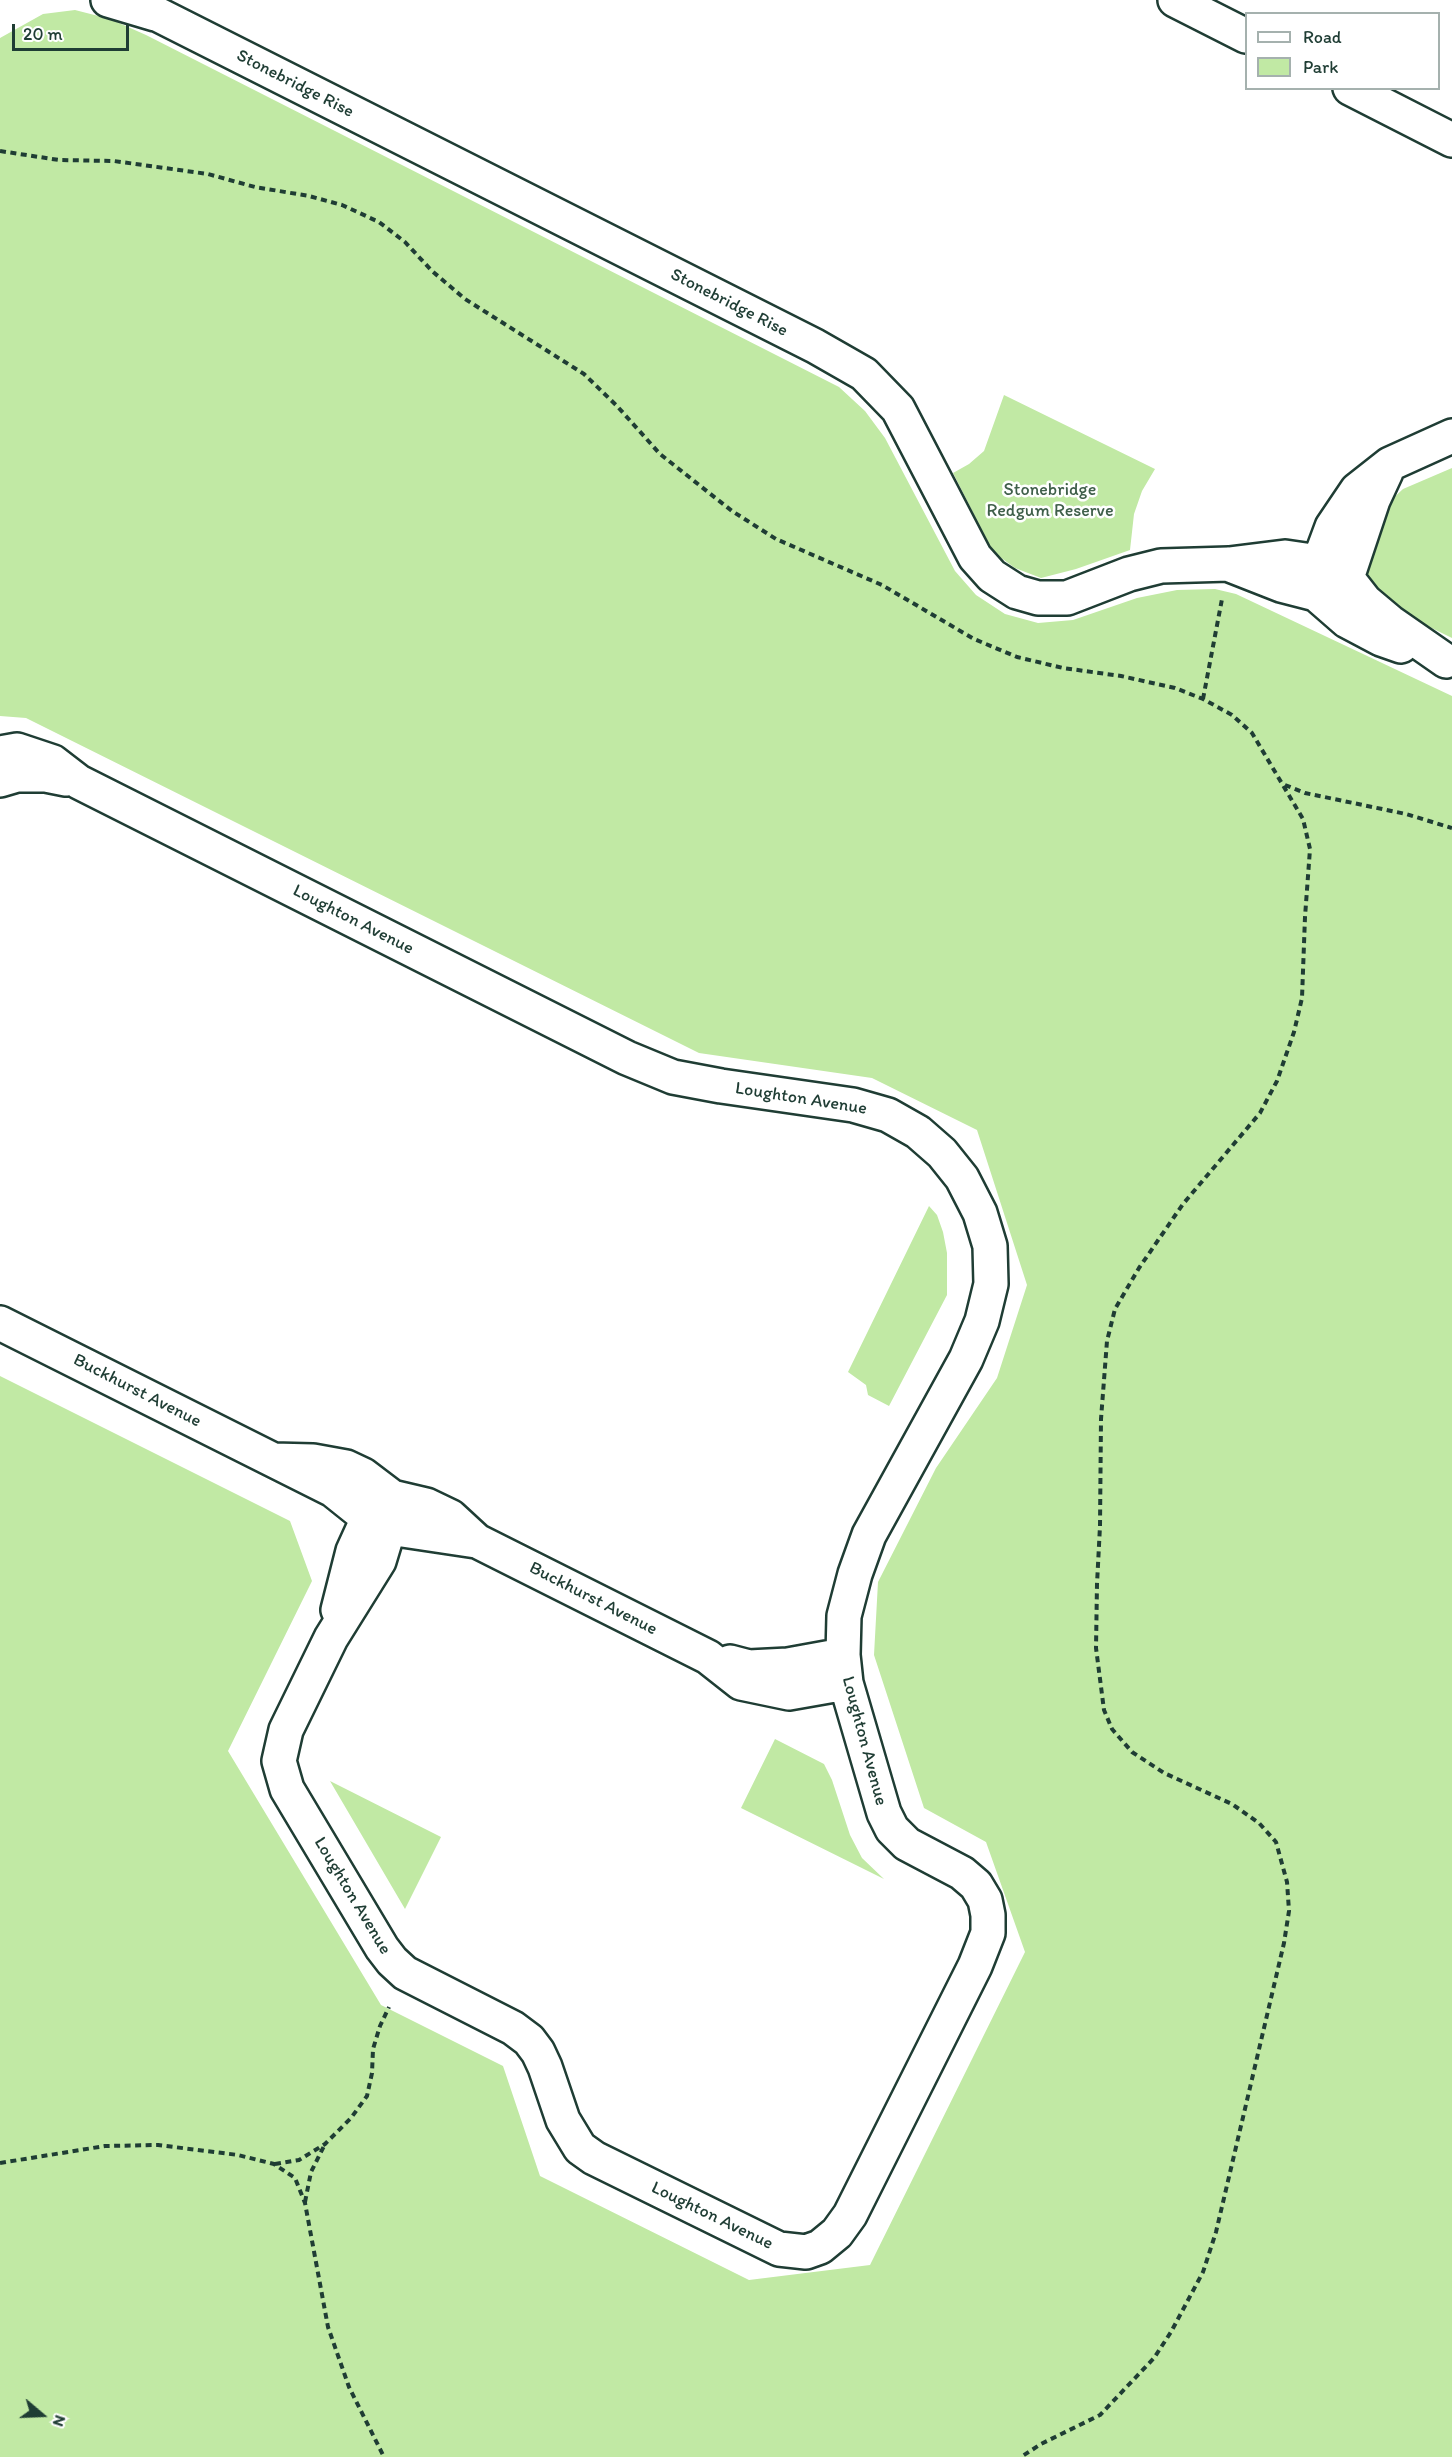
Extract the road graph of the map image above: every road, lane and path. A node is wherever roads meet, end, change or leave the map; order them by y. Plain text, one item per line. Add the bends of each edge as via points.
1 (108, 0) edge
2 (1175, 0) edge
3 (147, 7) edge
4 (1245, 35) edge
5 (1354, 90) edge
6 (1452, 140) edge
7 (1452, 436) edge
8 (1228, 564) junction
9 (1328, 576) junction
10 (1449, 663) edge
11 (1203, 699) dead end
12 (0, 753) edge
13 (0, 780) edge
14 (79, 782) junction
15 (1284, 784) dead end
16 (1452, 828) edge
17 (0, 1323) edge
18 (383, 1514) junction
19 (844, 1669) junction
20 (405, 1973) junction
21 (325, 2144) junction
22 (0, 2163) edge
23 (274, 2164) junction
24 (305, 2203) junction
25 (384, 2457) edge

1 - 3 street, Stonebridge Rise
2 - 4 street
3 - 8 street, Stonebridge Rise via 864,374 898,409 975,557 992,576 1017,592 1038,598 1067,598 1161,566
5 - 6 street
7 - 9 street via 1390,464 1357,490 1332,527
8 - 9 street, Stonebridge Rise via 1281,585
8 - 11 path
9 - 10 street via 1347,621 1381,639
12 - 14 street, Loughton Avenue via 17,750 53,762
13 - 14 street, Loughton Avenue via 46,775
14 - 19 street, Loughton Avenue via 627,1058 673,1077 854,1105 888,1115 918,1132 942,1153 962,1178 980,1213 990,1246 991,1284 982,1321 966,1359 869,1535 844,1616
15 - 16 path via 1305,793
17 - 18 street, Buckhurst Avenue via 273,1460 313,1461 363,1474
18 - 19 street, Buckhurst Avenue via 426,1505 451,1517 477,1541 708,1657 741,1683 789,1693
18 - 20 street, Loughton Avenue via 379,1561 332,1638 286,1730 279,1761 287,1788 381,1948
19 - 20 street, Loughton Avenue via 884,1813 892,1829 908,1844 962,1873 976,1885 985,1900 988,1924 975,1966 850,2215 820,2247 806,2252 779,2249 594,2158 580,2148 563,2120 541,2060 529,2040
20 - 21 path via 380,2026 367,2096
21 - 23 path via 299,2160
21 - 24 path via 311,2172
22 - 23 path via 105,2146 158,2145 238,2155
23 - 24 path via 295,2178
24 - 25 path via 328,2327 349,2387

